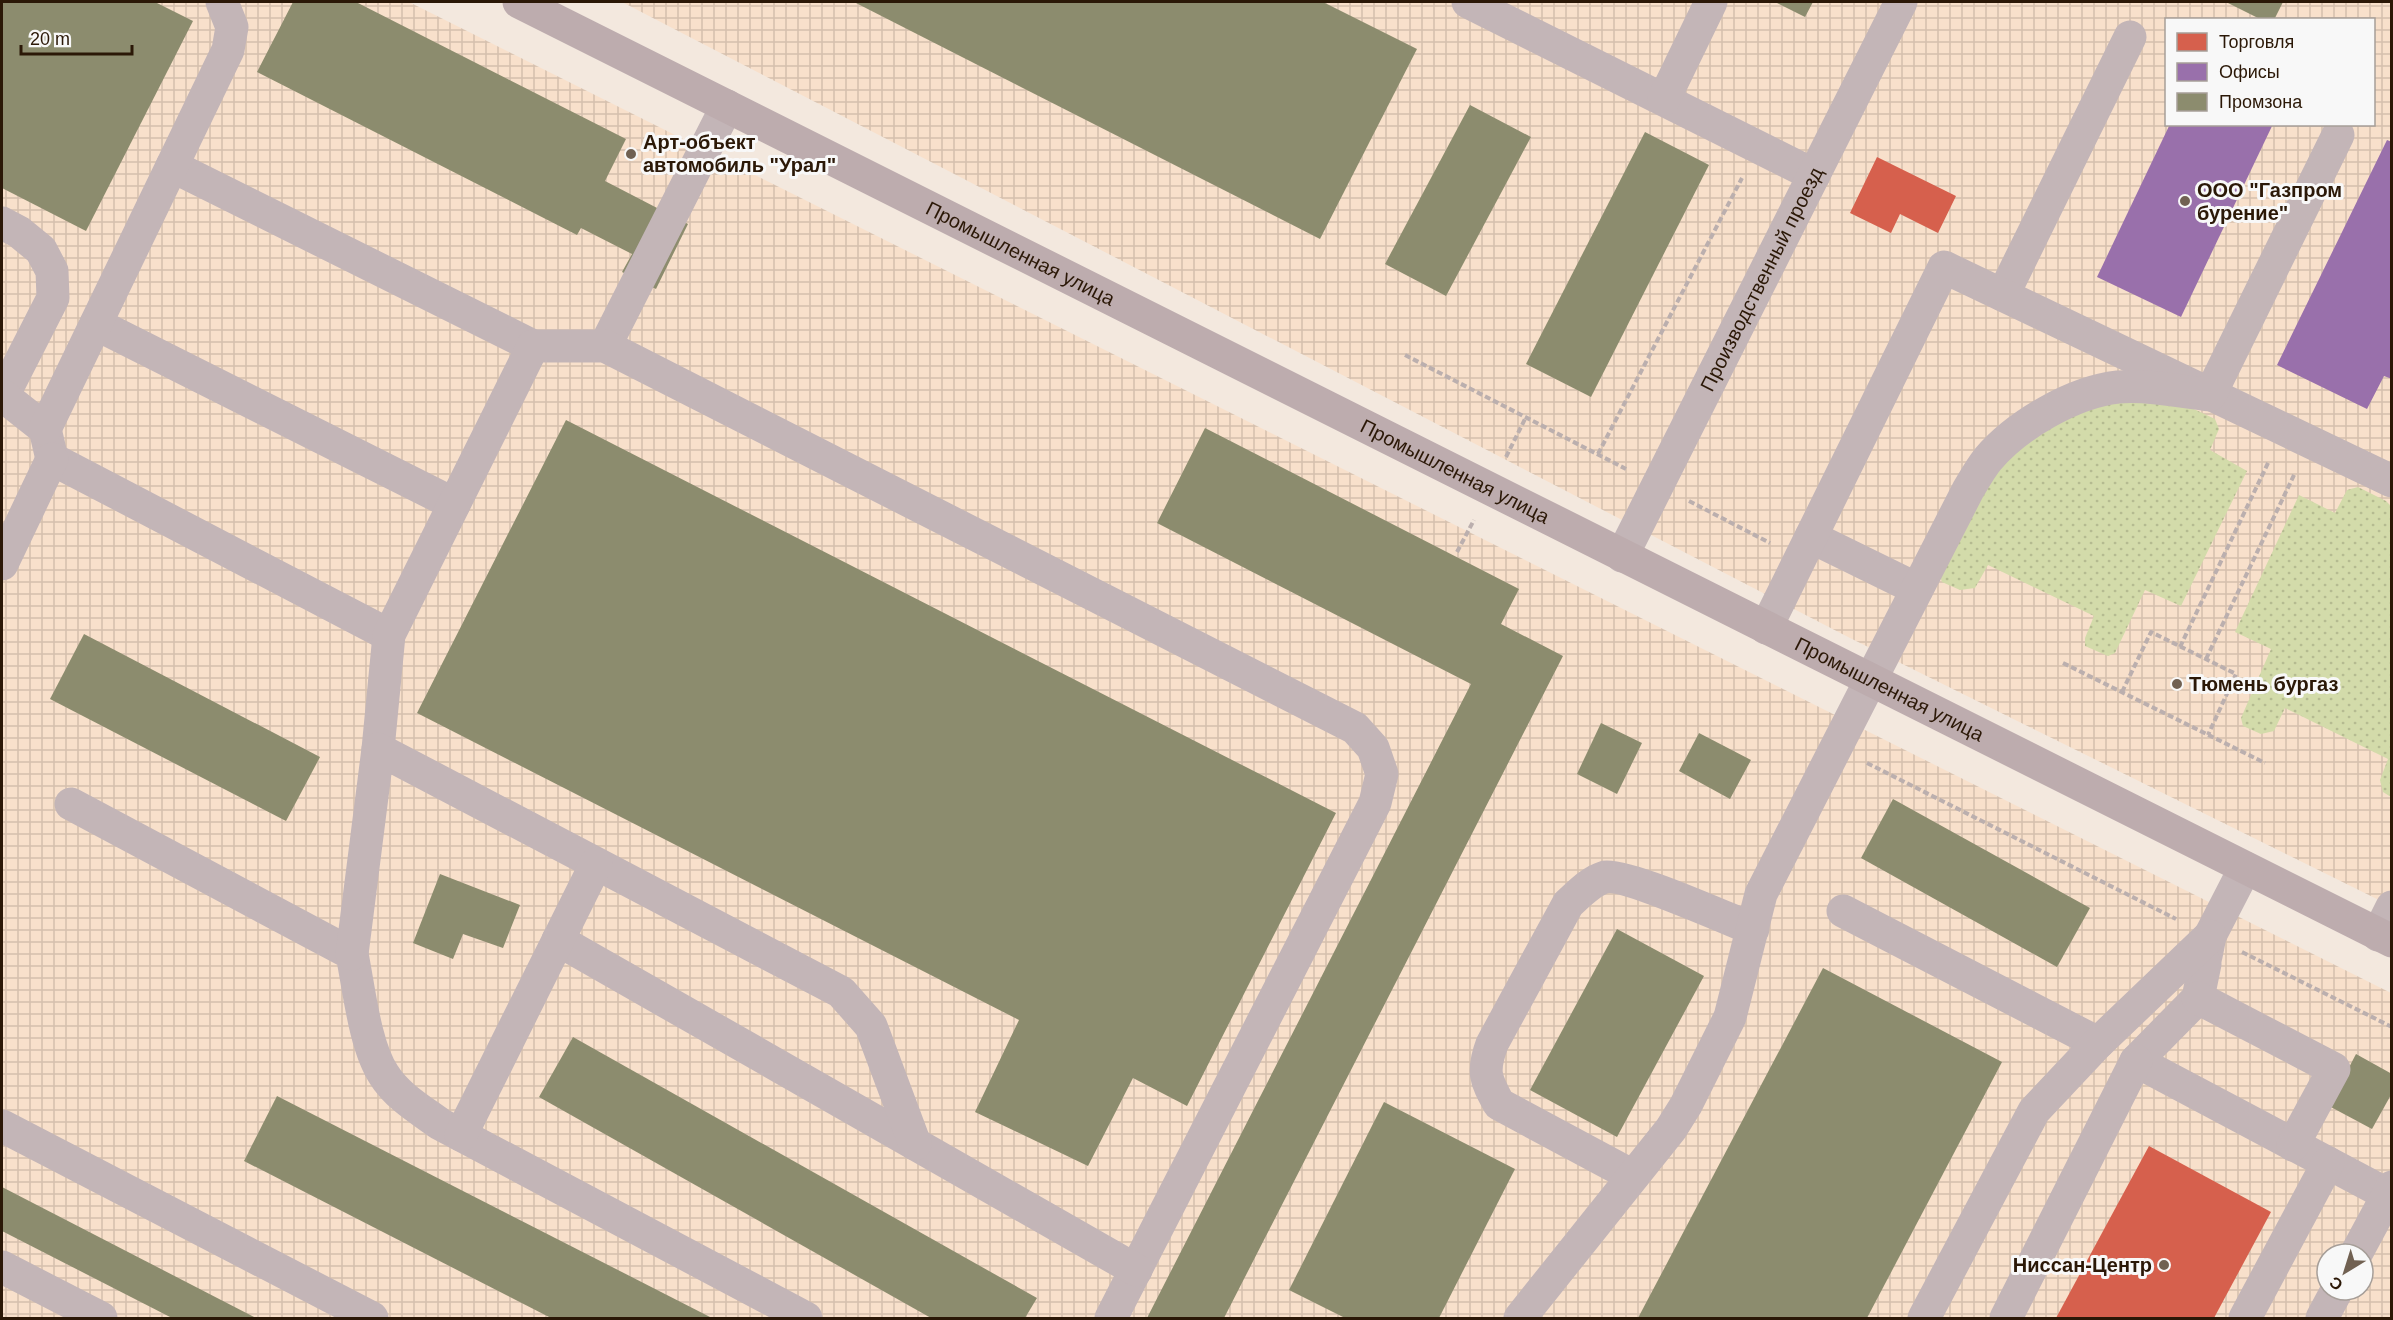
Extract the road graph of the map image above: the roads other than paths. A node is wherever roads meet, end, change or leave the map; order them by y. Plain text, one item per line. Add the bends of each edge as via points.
1 (222, 2) edge
2 (519, 2) edge
3 (1468, 2) edge
4 (1711, 2) edge
5 (1900, 2) edge
6 (2130, 37) dead end
7 (1664, 99) junction
8 (727, 106) junction
9 (2338, 135) dead end
10 (172, 166) junction
11 (1814, 175) junction
12 (2, 223) edge
13 (2003, 295) junction
14 (96, 324) junction
15 (533, 346) junction
16 (605, 346) junction
17 (2210, 395) junction
18 (2, 396) edge
19 (49, 444) junction
20 (2391, 481) edge
21 (454, 504) junction
22 (1805, 548) junction
23 (1622, 556) junction
24 (2, 564) edge
25 (1917, 589) junction
26 (1766, 628) junction
27 (389, 635) junction
28 (1870, 680) junction
29 (378, 749) junction
30 (71, 804) dead end
31 (596, 864) junction
32 (2245, 868) junction
33 (1843, 911) dead end
34 (2387, 928) edge
35 (1753, 930) junction
36 (558, 940) junction
37 (2208, 950) junction
38 (351, 954) junction
39 (2212, 1005) junction
40 (2098, 1043) junction
41 (2136, 1061) junction
42 (2, 1126) edge
43 (461, 1135) junction
44 (915, 1144) junction
45 (2293, 1145) junction
46 (2328, 1163) junction
47 (1633, 1176) junction
48 (2390, 1193) edge
49 (2363, 1242) edge
50 (2, 1267) edge
51 (1136, 1270) junction
52 (2331, 1302) edge
53 (101, 1318) edge
54 (372, 1318) edge
55 (806, 1318) edge
56 (1111, 1318) edge
57 (1520, 1318) edge
58 (1924, 1318) edge
59 (2006, 1318) edge
60 (2245, 1318) edge
61 (2322, 1318) edge

1 - 10 street via 232,27 228,50
2 - 8 main road, Промышленная улица
3 - 7 street
4 - 7 street
5 - 11 street, Производственный проезд
6 - 13 street
7 - 11 street
8 - 16 street
8 - 23 main road, Промышленная улица
9 - 17 street
10 - 14 street
10 - 15 street
11 - 23 street, Производственный проезд
12 - 18 street via 41,250 52,271 53,298
13 - 17 street
13 - 22 street via 1944,267
14 - 19 street
14 - 21 street
15 - 16 street
15 - 21 street
16 - 51 street via 1354,728 1373,748 1382,774 1375,803
17 - 20 street
17 - 25 street via 2155,387 2117,387 2083,397 2019,429 1988,460 1968,490
18 - 19 street
19 - 24 street
19 - 27 street
21 - 27 street
22 - 25 street
22 - 26 street
23 - 26 main road, Промышленная улица
25 - 28 street
26 - 28 main road, Промышленная улица
27 - 29 street
28 - 32 main road, Промышленная улица
28 - 35 street via 1761,894
29 - 31 street
29 - 38 street
30 - 38 street
31 - 36 street
31 - 44 street via 841,992 871,1026
32 - 34 main road, Промышленная улица
32 - 37 street
33 - 40 street
35 - 47 street via 1730,1017 1717,1045 1686,1105
35 - 47 street via 1634,882 1606,877 1587,886 1568,904 1492,1044 1485,1064 1488,1086 1499,1104
36 - 43 street
36 - 44 street
37 - 39 street
37 - 40 street
38 - 43 street via 370,1041 384,1075 405,1098
39 - 41 street
39 - 45 street via 2334,1069
40 - 58 street via 2034,1112
41 - 45 street
41 - 59 street
42 - 54 street
43 - 55 street
44 - 51 street
45 - 46 street
46 - 48 street
46 - 60 street
47 - 57 street
48 - 49 street
50 - 53 street
51 - 56 street
52 - 61 street

